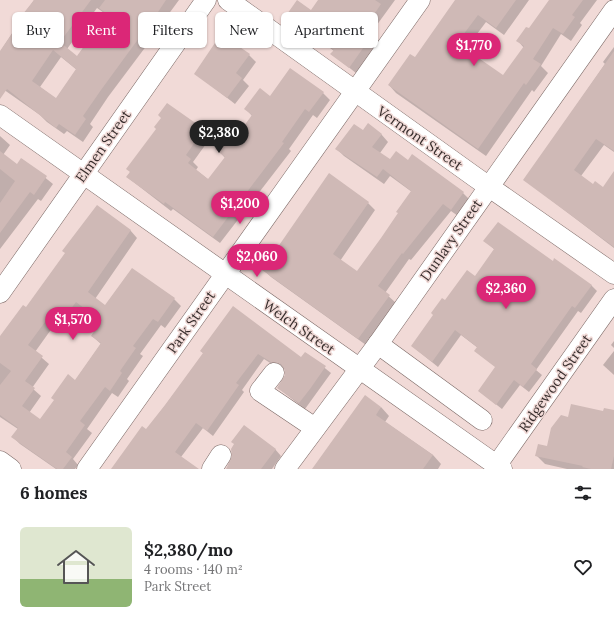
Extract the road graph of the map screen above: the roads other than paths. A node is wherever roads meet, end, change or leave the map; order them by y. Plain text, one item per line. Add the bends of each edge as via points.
1 (206, 0) edge
2 (228, 0) edge
3 (420, 0) edge
4 (614, 10) edge
5 (355, 92) junction
6 (0, 115) edge
7 (84, 174) junction
8 (489, 187) junction
9 (225, 274) junction
10 (614, 274) edge
11 (0, 293) edge
12 (614, 299) edge
13 (378, 344) junction
14 (359, 370) junction
15 (274, 372) dead end
16 (466, 408) junction
17 (482, 420) dead end
18 (315, 428) junction
19 (448, 433) junction
20 (0, 461) edge
21 (499, 468) edge
22 (11, 469) edge
23 (87, 469) edge
24 (285, 469) edge

1 - 7 street, Elmen Street
2 - 5 street, Vermont Street
3 - 5 street, Park Street
4 - 8 street, Dunlavy Street
5 - 8 street, Vermont Street
5 - 9 street, Park Street
6 - 7 street, Welch Street
7 - 9 street, Welch Street
7 - 11 street, Elmen Street
8 - 10 street, Vermont Street
8 - 13 street, Dunlavy Street
9 - 14 street, Welch Street
9 - 23 street, Park Street
12 - 21 street, Ridgewood Street
13 - 14 street, Dunlavy Street
13 - 16 street
14 - 18 street, Dunlavy Street
14 - 19 street, Welch Street
15 - 18 street via 260,391
16 - 17 street
16 - 19 street
18 - 24 street, Dunlavy Street
19 - 21 street, Welch Street
20 - 22 street

